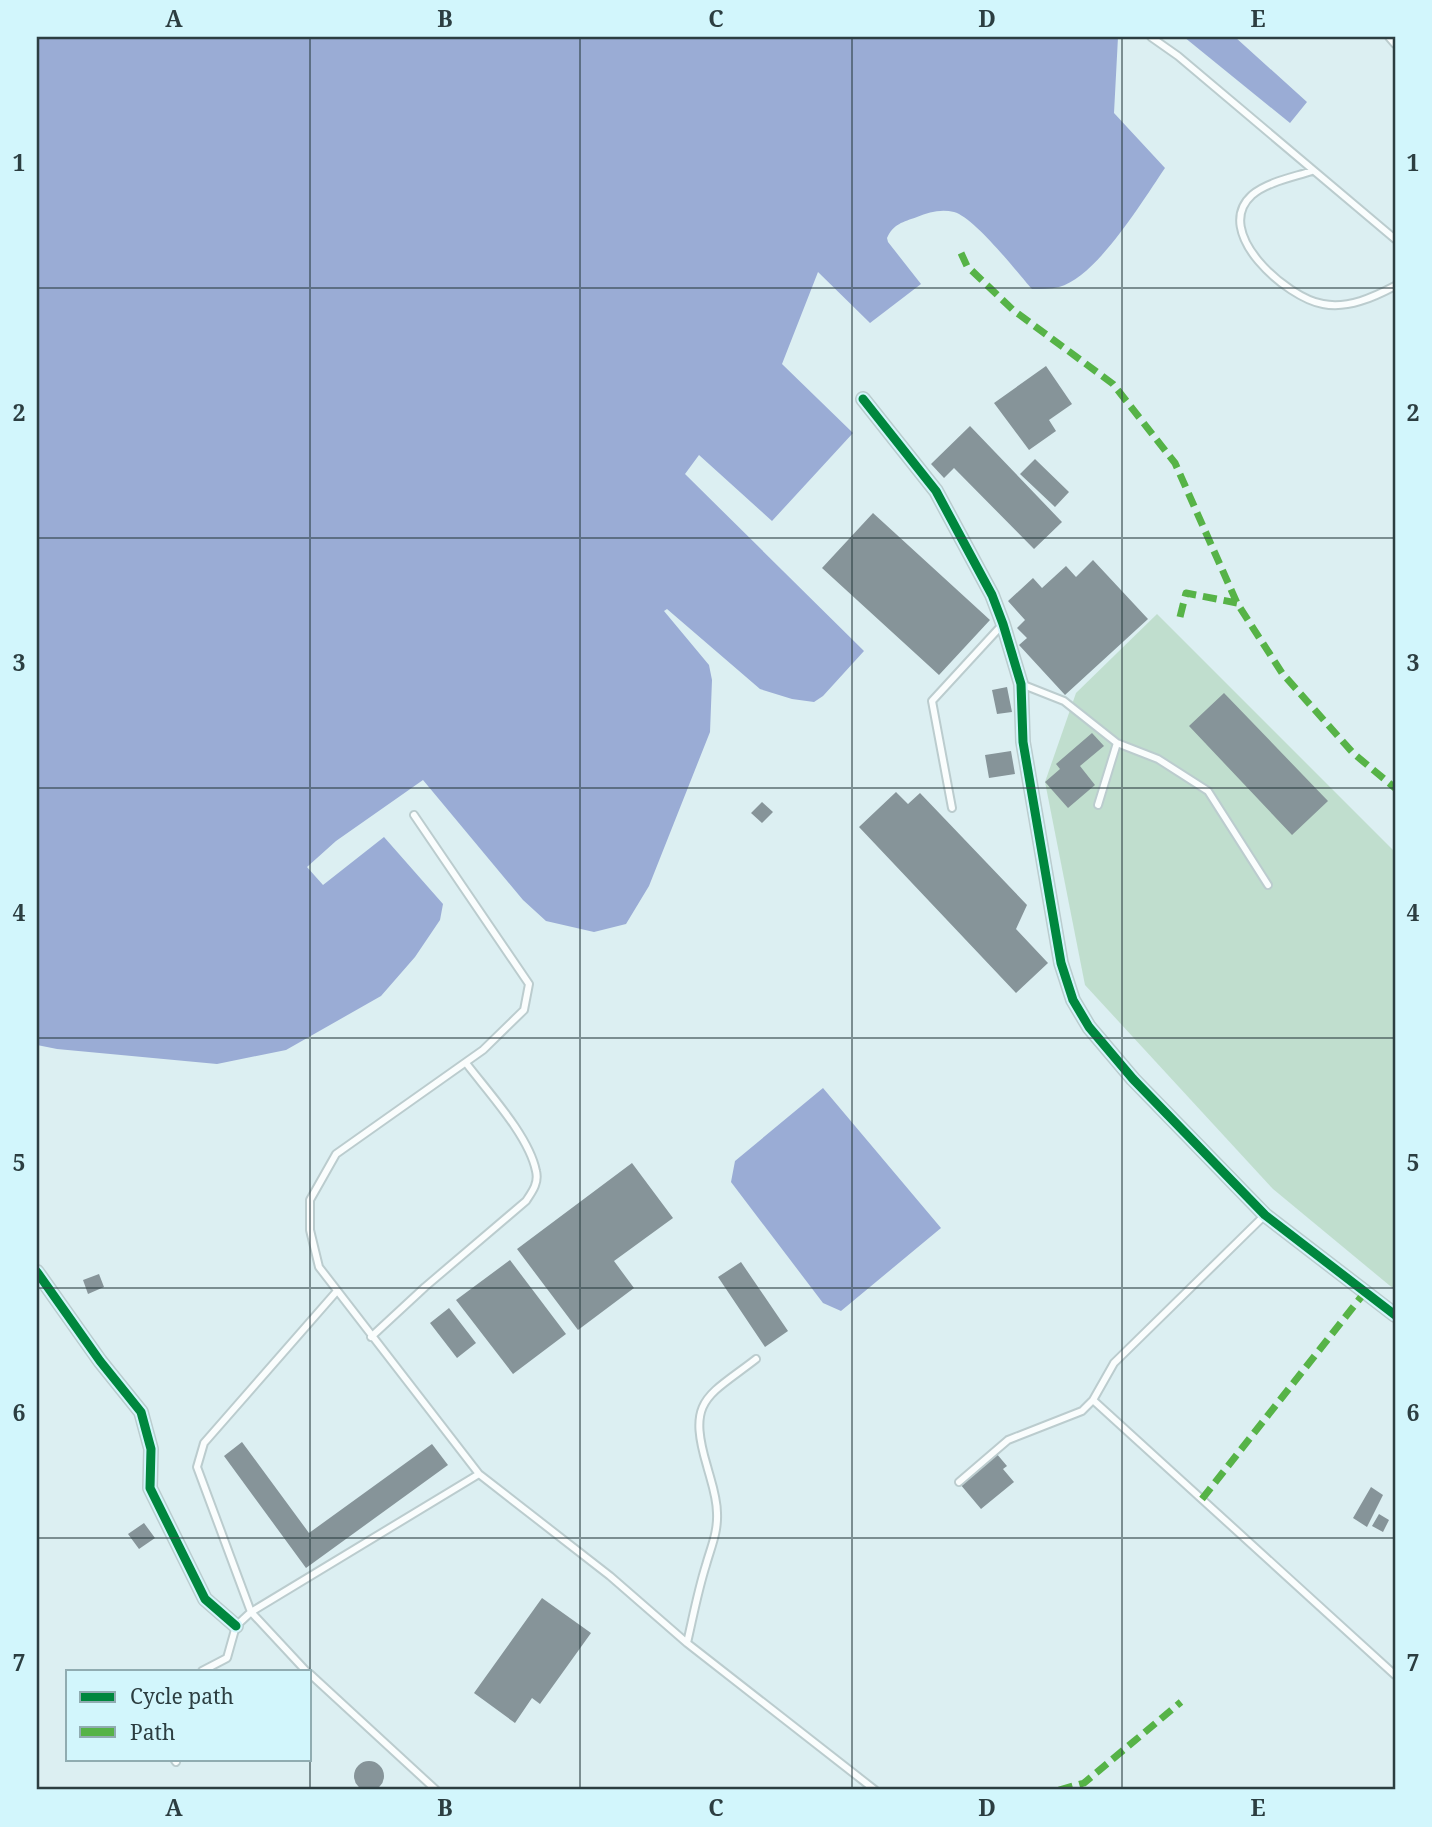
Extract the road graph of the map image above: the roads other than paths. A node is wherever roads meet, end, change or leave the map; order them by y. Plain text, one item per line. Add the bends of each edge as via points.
1 (1151, 37) edge
2 (1389, 37) edge
3 (1395, 44) edge
4 (1312, 170) junction
5 (1395, 239) edge
6 (1395, 286) edge
7 (863, 399) dead end
8 (1003, 624) junction
9 (1021, 684) junction
10 (1117, 743) junction
11 (1098, 805) dead end
12 (952, 808) dead end
13 (414, 815) dead end
14 (1268, 885) dead end
15 (466, 1063) junction
16 (1265, 1215) junction
17 (37, 1272) edge
18 (337, 1291) junction
19 (1395, 1315) edge
20 (372, 1337) junction
21 (756, 1359) dead end
22 (1093, 1400) junction
23 (479, 1474) junction
24 (959, 1482) dead end
25 (251, 1612) junction
26 (236, 1626) junction
27 (687, 1643) junction
28 (204, 1670) edge
29 (305, 1670) edge
30 (1395, 1675) edge
31 (312, 1677) edge
32 (436, 1790) edge
33 (875, 1790) edge

1 - 4 lane
2 - 3 lane
4 - 5 lane
4 - 6 lane via 1263,188 1245,203 1241,234 1256,258 1279,282 1323,304 1349,304
7 - 8 street via 936,491
8 - 9 street
8 - 12 lane via 932,701
9 - 10 lane via 1064,701
9 - 16 street via 1023,742 1061,963 1073,1000 1089,1027 1133,1079
10 - 11 lane
10 - 14 lane via 1158,759 1208,791
13 - 15 lane via 528,984 524,1010
15 - 18 lane via 336,1154 310,1200 310,1230 319,1267
15 - 20 lane via 521,1135 537,1172 534,1189
16 - 19 street
16 - 22 lane via 1114,1363
17 - 26 street via 141,1412 151,1449 150,1488 205,1599
18 - 20 lane
18 - 25 lane via 204,1443 197,1467
20 - 23 lane
21 - 27 lane via 720,1386 701,1408 698,1434 718,1514
22 - 24 lane via 1069,1417 1008,1440
22 - 30 lane
23 - 25 lane
23 - 27 lane
25 - 26 lane
25 - 29 lane
26 - 28 lane via 227,1658
27 - 33 lane
31 - 32 lane

